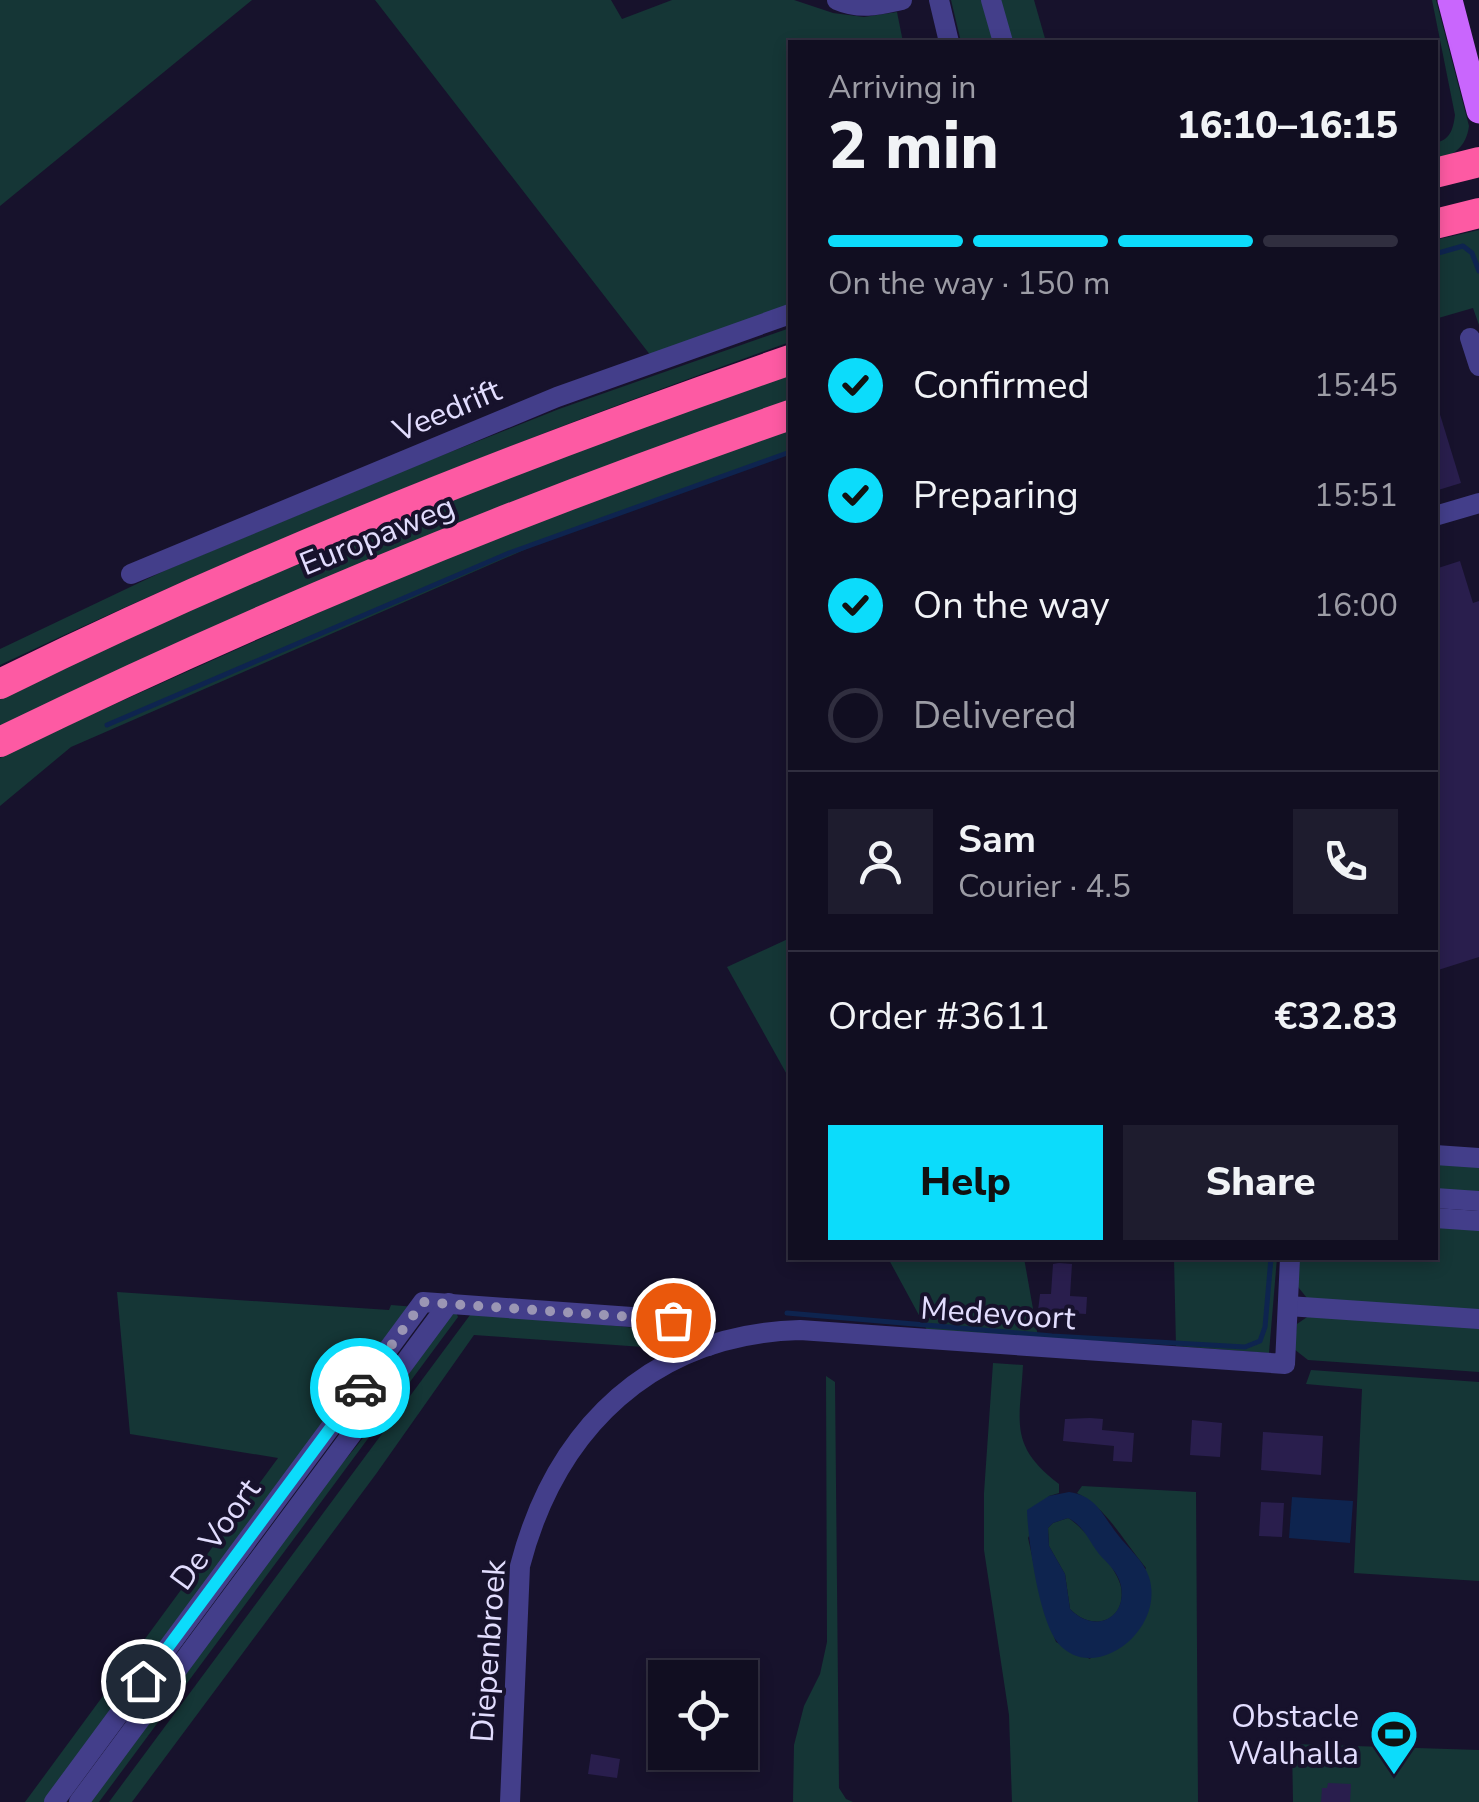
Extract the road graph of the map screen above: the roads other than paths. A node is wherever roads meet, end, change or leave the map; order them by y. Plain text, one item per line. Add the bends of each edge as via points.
1 (837, 0) edge
2 (902, 0) edge
3 (939, 0) edge
4 (991, 0) edge
5 (1450, 0) edge
6 (949, 40) edge
7 (1003, 40) edge
8 (1479, 111) edge
9 (1479, 162) edge
10 (1438, 172) edge
11 (1479, 214) edge
12 (1438, 223) edge
13 (788, 315) edge
14 (1470, 338) dead end
15 (788, 361) edge
16 (1479, 366) edge
17 (788, 416) edge
18 (1479, 502) edge
19 (1438, 515) edge
20 (131, 574) dead end
21 (0, 684) edge
22 (0, 742) edge
23 (1438, 1155) edge
24 (1479, 1158) edge
25 (1438, 1198) edge
26 (1479, 1201) edge
27 (1438, 1218) edge
28 (1479, 1221) edge
29 (1290, 1260) edge
30 (449, 1304) junction
31 (1288, 1306) junction
32 (1479, 1319) edge
33 (708, 1346) junction
34 (54, 1802) edge
35 (79, 1802) edge
36 (510, 1802) edge

1 - 2 street via 874,7
3 - 6 street
4 - 7 street
5 - 8 main road
9 - 10 highway
11 - 12 highway
13 - 20 street, Veedrift via 557,397
14 - 16 street
15 - 21 highway, Europaweg via 478,474
17 - 22 highway, Europaweg via 365,578
18 - 19 street
23 - 24 street
25 - 26 street
27 - 28 street
29 - 31 street
30 - 33 street via 673,1320
30 - 34 street, De Voort via 423,1302
30 - 35 street, De Voort
31 - 32 street
31 - 33 street, Medevoort via 1285,1364 800,1330 753,1333
33 - 36 street, Diepenbroek via 636,1382 604,1411 580,1434 541,1500 520,1566

